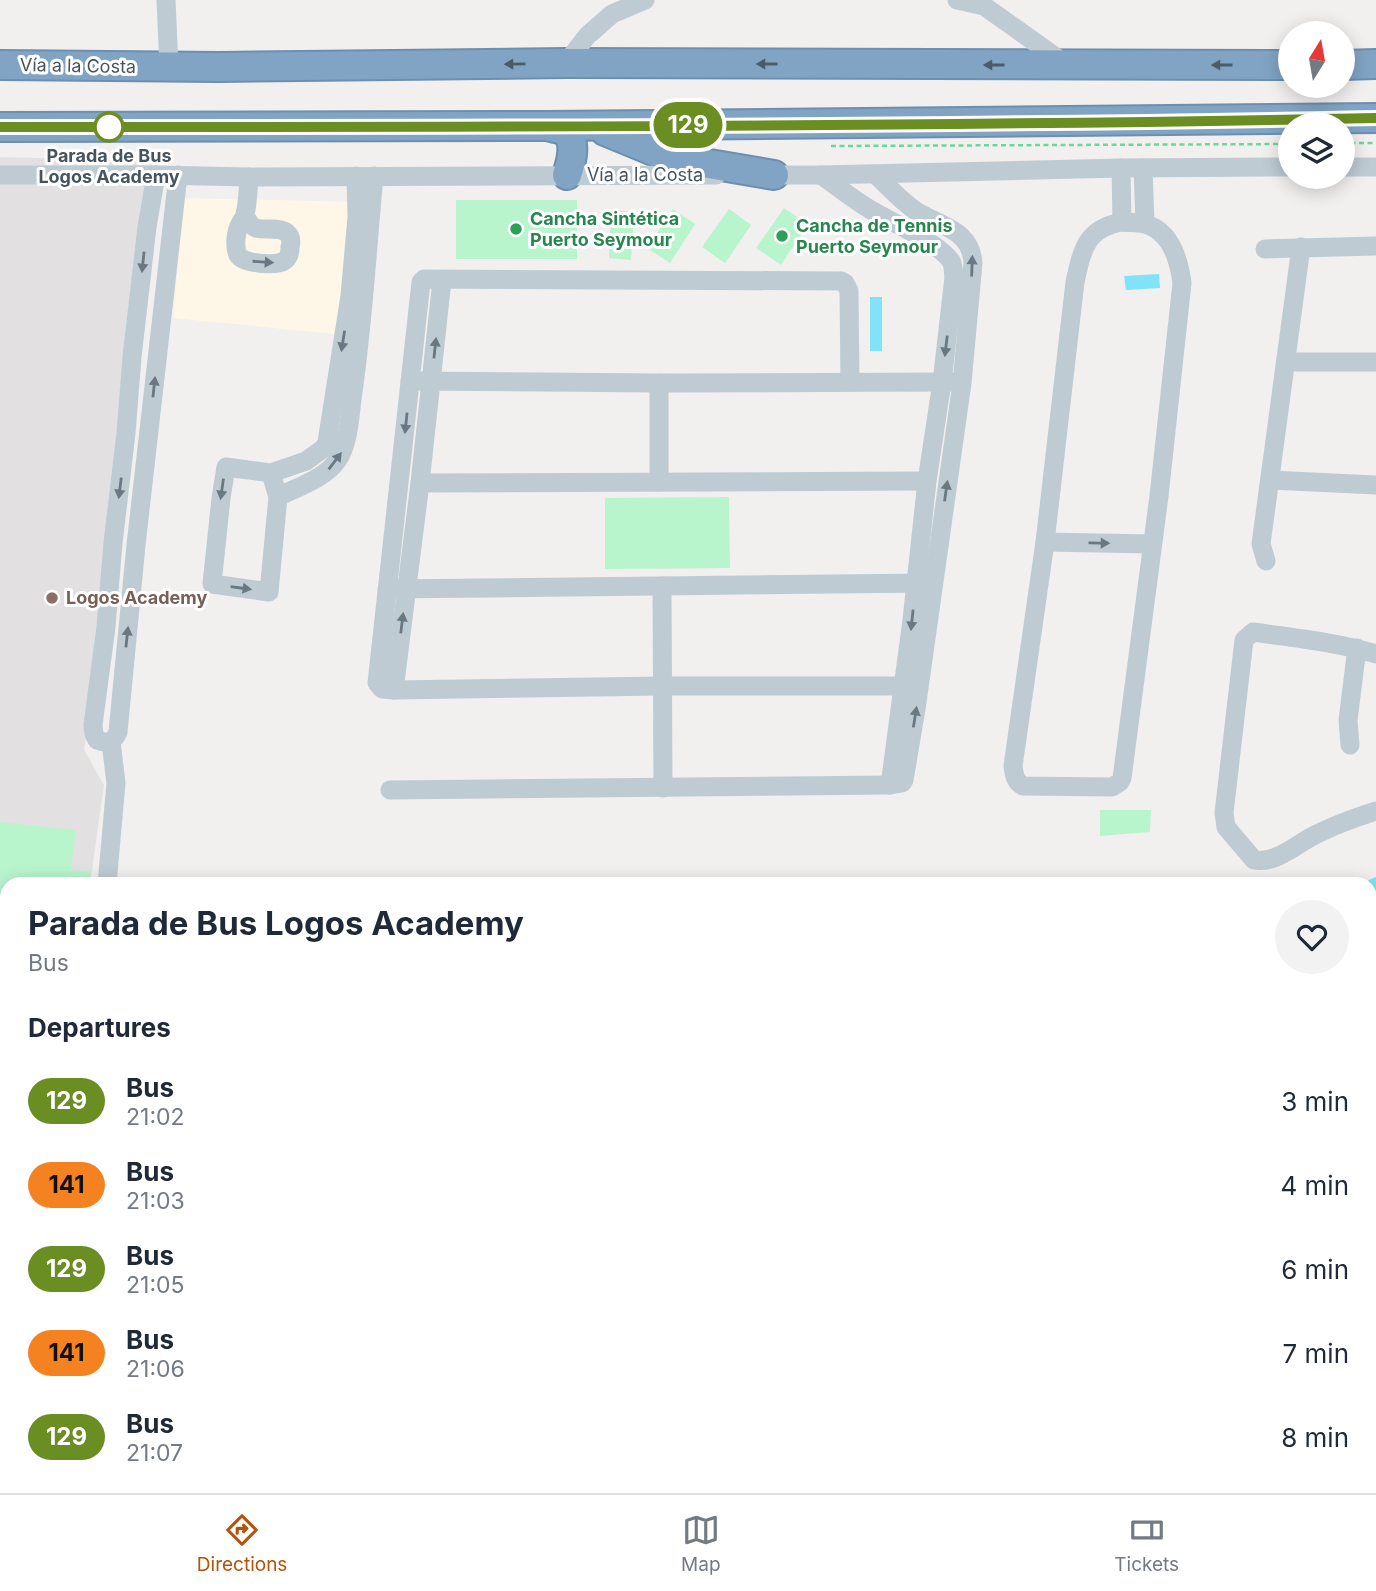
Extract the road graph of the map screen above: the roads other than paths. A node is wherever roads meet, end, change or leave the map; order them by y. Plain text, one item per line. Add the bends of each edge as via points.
1 (166, 0) edge
2 (645, 0) edge
3 (957, 0) edge
4 (982, 3) edge
5 (566, 64) junction
6 (1376, 64) edge
7 (0, 65) edge
8 (1278, 65) edge
9 (1355, 65) edge
10 (1068, 66) junction
11 (169, 67) junction
12 (1376, 118) edge
13 (547, 126) junction
14 (585, 126) junction
15 (0, 127) edge
16 (1278, 167) edge
17 (1355, 167) edge
18 (1376, 167) edge
19 (1121, 168) junction
20 (1143, 168) junction
21 (875, 174) junction
22 (0, 175) edge
23 (156, 175) junction
24 (567, 175) junction
25 (774, 175) junction
26 (178, 176) junction
27 (365, 176) junction
28 (821, 176) junction
29 (249, 177) junction
30 (245, 216) dead end
31 (1122, 222) junction
32 (1145, 223) junction
33 (147, 227) junction
34 (172, 229) junction
35 (1376, 246) edge
36 (1301, 247) junction
37 (1265, 249) dead end
38 (442, 280) junction
39 (1286, 362) junction
40 (1376, 362) edge
41 (410, 381) junction
42 (431, 382) junction
43 (850, 382) junction
44 (942, 382) junction
45 (659, 383) junction
46 (962, 383) junction
47 (126, 433) junction
48 (149, 435) junction
49 (271, 473) junction
50 (1270, 480) junction
51 (927, 481) junction
52 (659, 482) junction
53 (420, 483) junction
54 (1376, 485) edge
55 (278, 497) junction
56 (1045, 541) junction
57 (113, 543) junction
58 (1153, 544) junction
59 (135, 545) junction
60 (1266, 561) dead end
61 (924, 583) junction
62 (662, 586) junction
63 (397, 589) junction
64 (1357, 648) junction
65 (1376, 654) edge
66 (663, 686) junction
67 (904, 686) junction
68 (94, 712) junction
69 (120, 715) junction
70 (111, 742) junction
71 (1350, 745) dead end
72 (890, 785) junction
73 (663, 788) junction
74 (390, 790) dead end
75 (1376, 811) edge
76 (108, 877) edge

1 - 11 street
2 - 5 street via 612,14 587,36
3 - 4 street
4 - 10 street
10 -> 5 highway, Vía a la Costa
5 -> 11 highway, Vía a la Costa
6 - 9 highway
7 - 11 highway, Vía a la Costa
8 -> 10 highway, Vía a la Costa
12 - 14 highway
13 - 14 highway
13 - 15 highway
13 - 24 highway via 570,138
14 - 25 highway via 668,157
16 - 20 street, Vía a la Costa
17 - 18 street
19 - 20 street, Vía a la Costa
19 - 21 street, Vía a la Costa
19 - 31 street
20 - 32 street
21 - 28 street, Vía a la Costa
46 -> 21 street via 973,262 969,244 954,230 916,211
22 - 23 street, Vía a la Costa
23 - 26 street, Vía a la Costa
23 - 33 street
24 - 25 street, Vía a la Costa
24 - 27 street, Vía a la Costa
25 - 28 street, Vía a la Costa
26 - 29 street, Vía a la Costa
26 - 34 street
27 - 29 street, Vía a la Costa
27 -> 49 street via 327,442 306,461
55 -> 27 street via 330,468 345,441 357,367
28 -> 44 street via 950,260 954,277
29 - 30 street
31 - 32 street
31 - 56 street via 1101,228 1079,262
32 - 58 street via 1175,251 1182,283
33 - 34 street via 159,233
33 -> 47 street
48 -> 34 street
35 - 36 street
36 - 37 street
36 - 39 street
38 - 41 street via 425,278 421,282
42 -> 38 street
38 - 43 street via 841,281 849,290
39 - 40 street
39 - 50 street
41 - 42 street
41 -> 63 street
42 - 45 street
42 - 53 street
43 - 44 street
43 - 45 street
44 - 46 street
44 - 51 street
45 - 52 street
61 -> 46 street
47 - 48 street
47 -> 57 street
48 - 59 street
49 - 55 street
49 -> 55 street via 226,467 212,584 269,592
50 - 54 street
50 - 60 street via 1261,544
51 - 52 street
51 - 61 street
52 - 53 street
53 - 63 street
56 -> 58 street
56 - 58 street via 1013,766 1023,786 1112,786 1120,782
57 - 59 street
57 - 68 street
69 -> 59 street
61 - 62 street
61 -> 67 street via 912,620
72 -> 61 street via 905,778
62 - 63 street
62 - 66 street
63 - 66 street via 377,683 382,689
64 - 65 street
64 - 71 street via 1348,720
64 - 75 street via 1253,632 1244,640 1224,813 1226,827 1254,860 1263,862 1317,833
66 - 67 street
66 - 73 street
67 - 72 street
68 - 69 street
68 - 70 street via 97,740
69 - 70 street
70 - 76 street via 116,783
72 - 73 street
73 - 74 street

